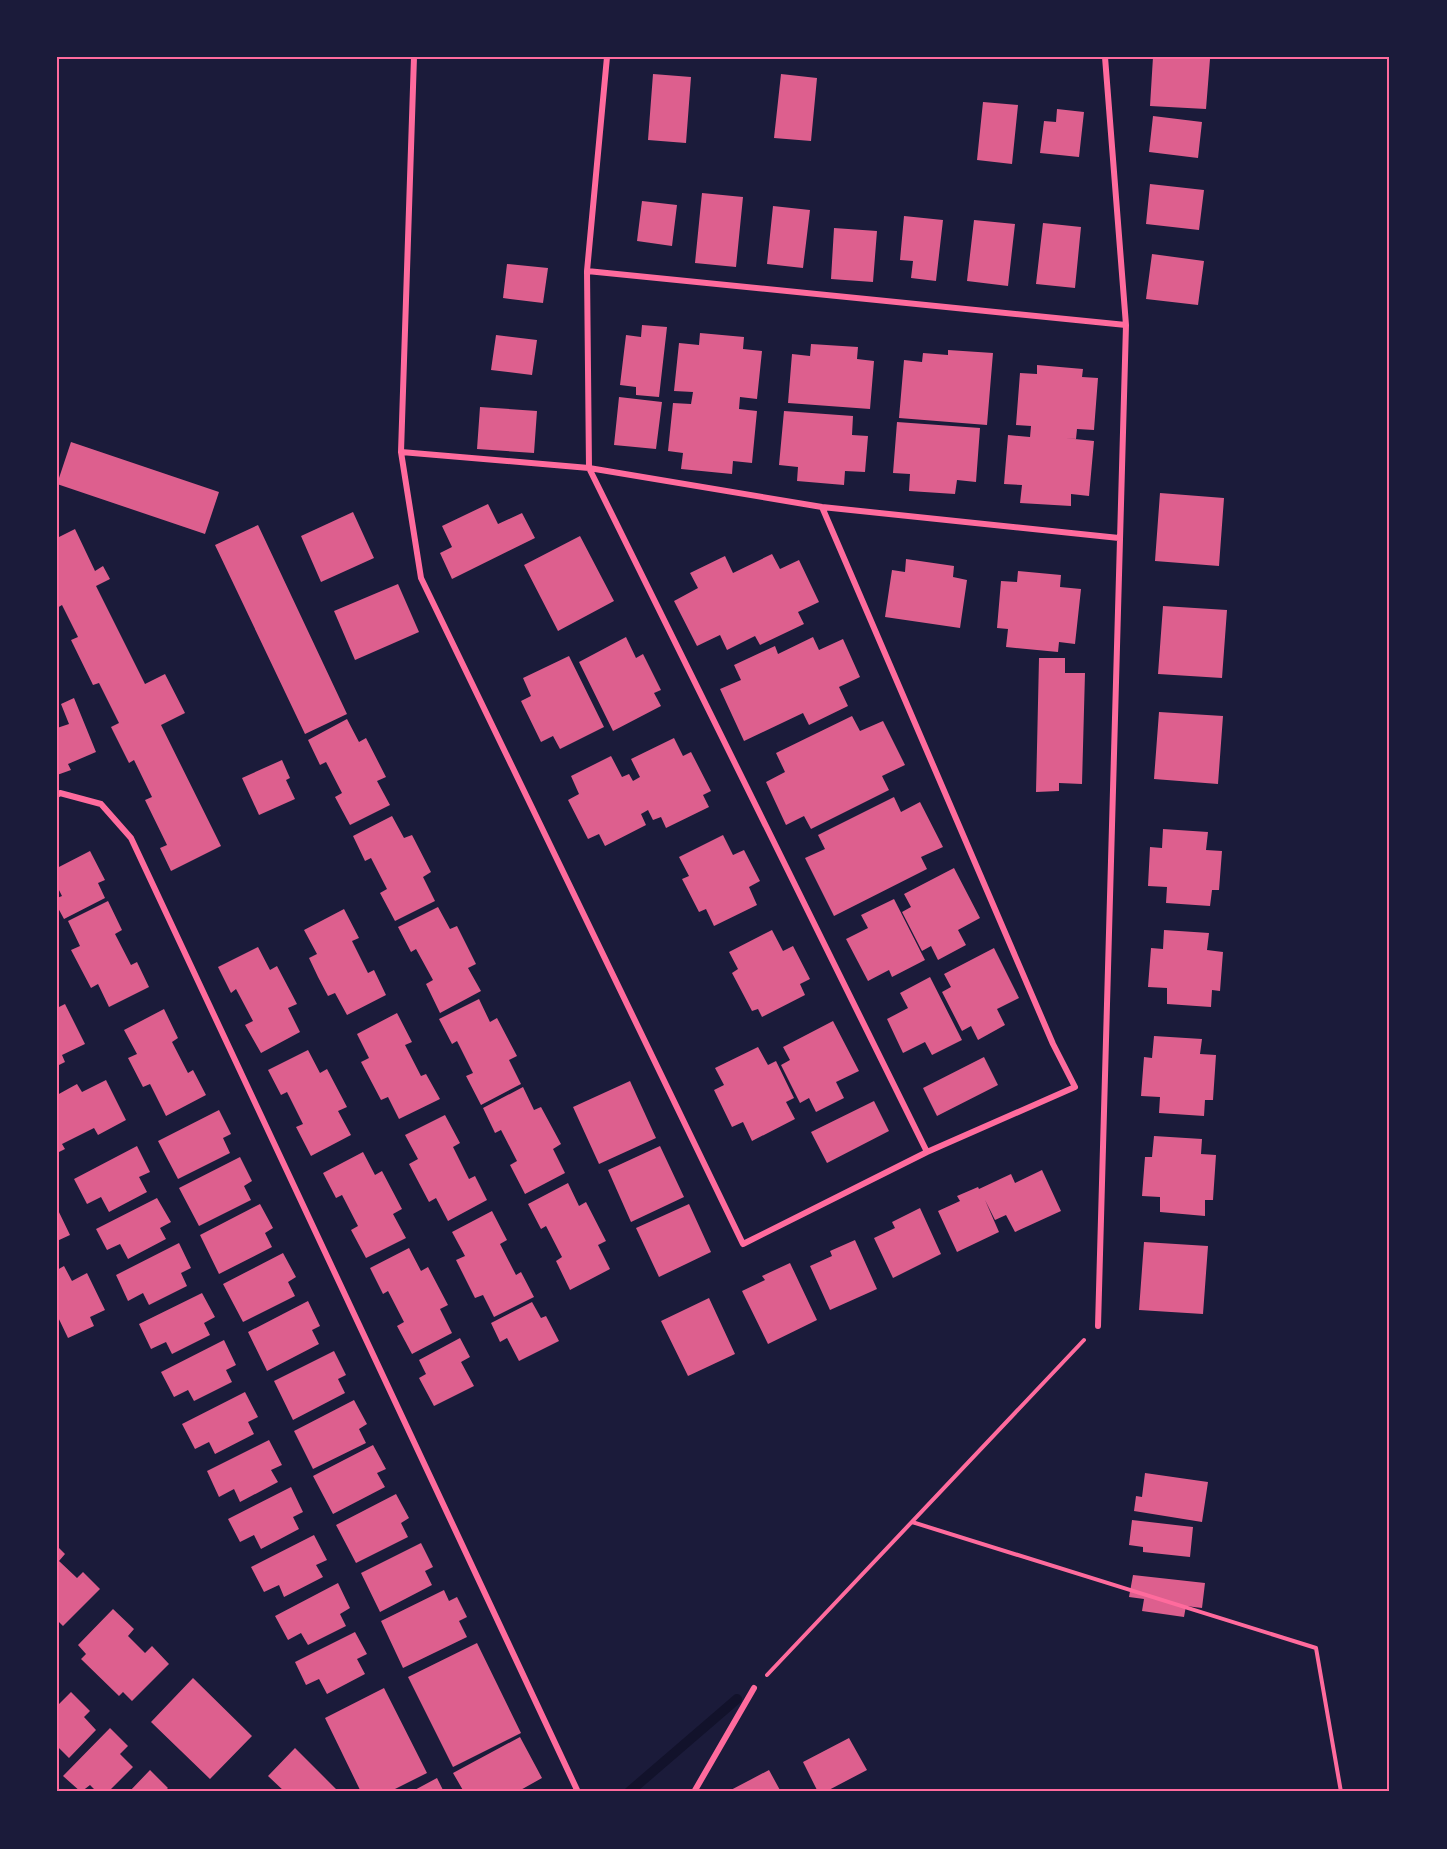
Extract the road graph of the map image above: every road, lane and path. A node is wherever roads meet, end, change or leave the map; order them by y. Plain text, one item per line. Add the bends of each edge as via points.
1 (414, 57) edge
2 (607, 57) edge
3 (1105, 57) edge
4 (587, 271) junction
5 (1126, 326) junction
6 (401, 452) junction
7 (589, 468) junction
8 (822, 507) junction
9 (1119, 538) junction
10 (57, 795) edge
11 (927, 1152) junction
12 (1098, 1326) joint
13 (912, 1522) junction
14 (754, 1688) joint
15 (578, 1792) edge
16 (694, 1792) edge
17 (1341, 1792) edge

1 - 6 street
2 - 4 street
3 - 5 street
4 - 5 street
4 - 7 street
5 - 9 street
6 - 7 street
6 - 11 street via 421,578 742,1244
7 - 8 street
7 - 11 street
8 - 9 street
8 - 11 street via 1075,1088
9 - 12 street
10 - 15 street via 101,804 131,838
12 - 13 path
13 - 14 path
13 - 17 path via 1316,1648
14 - 16 street

